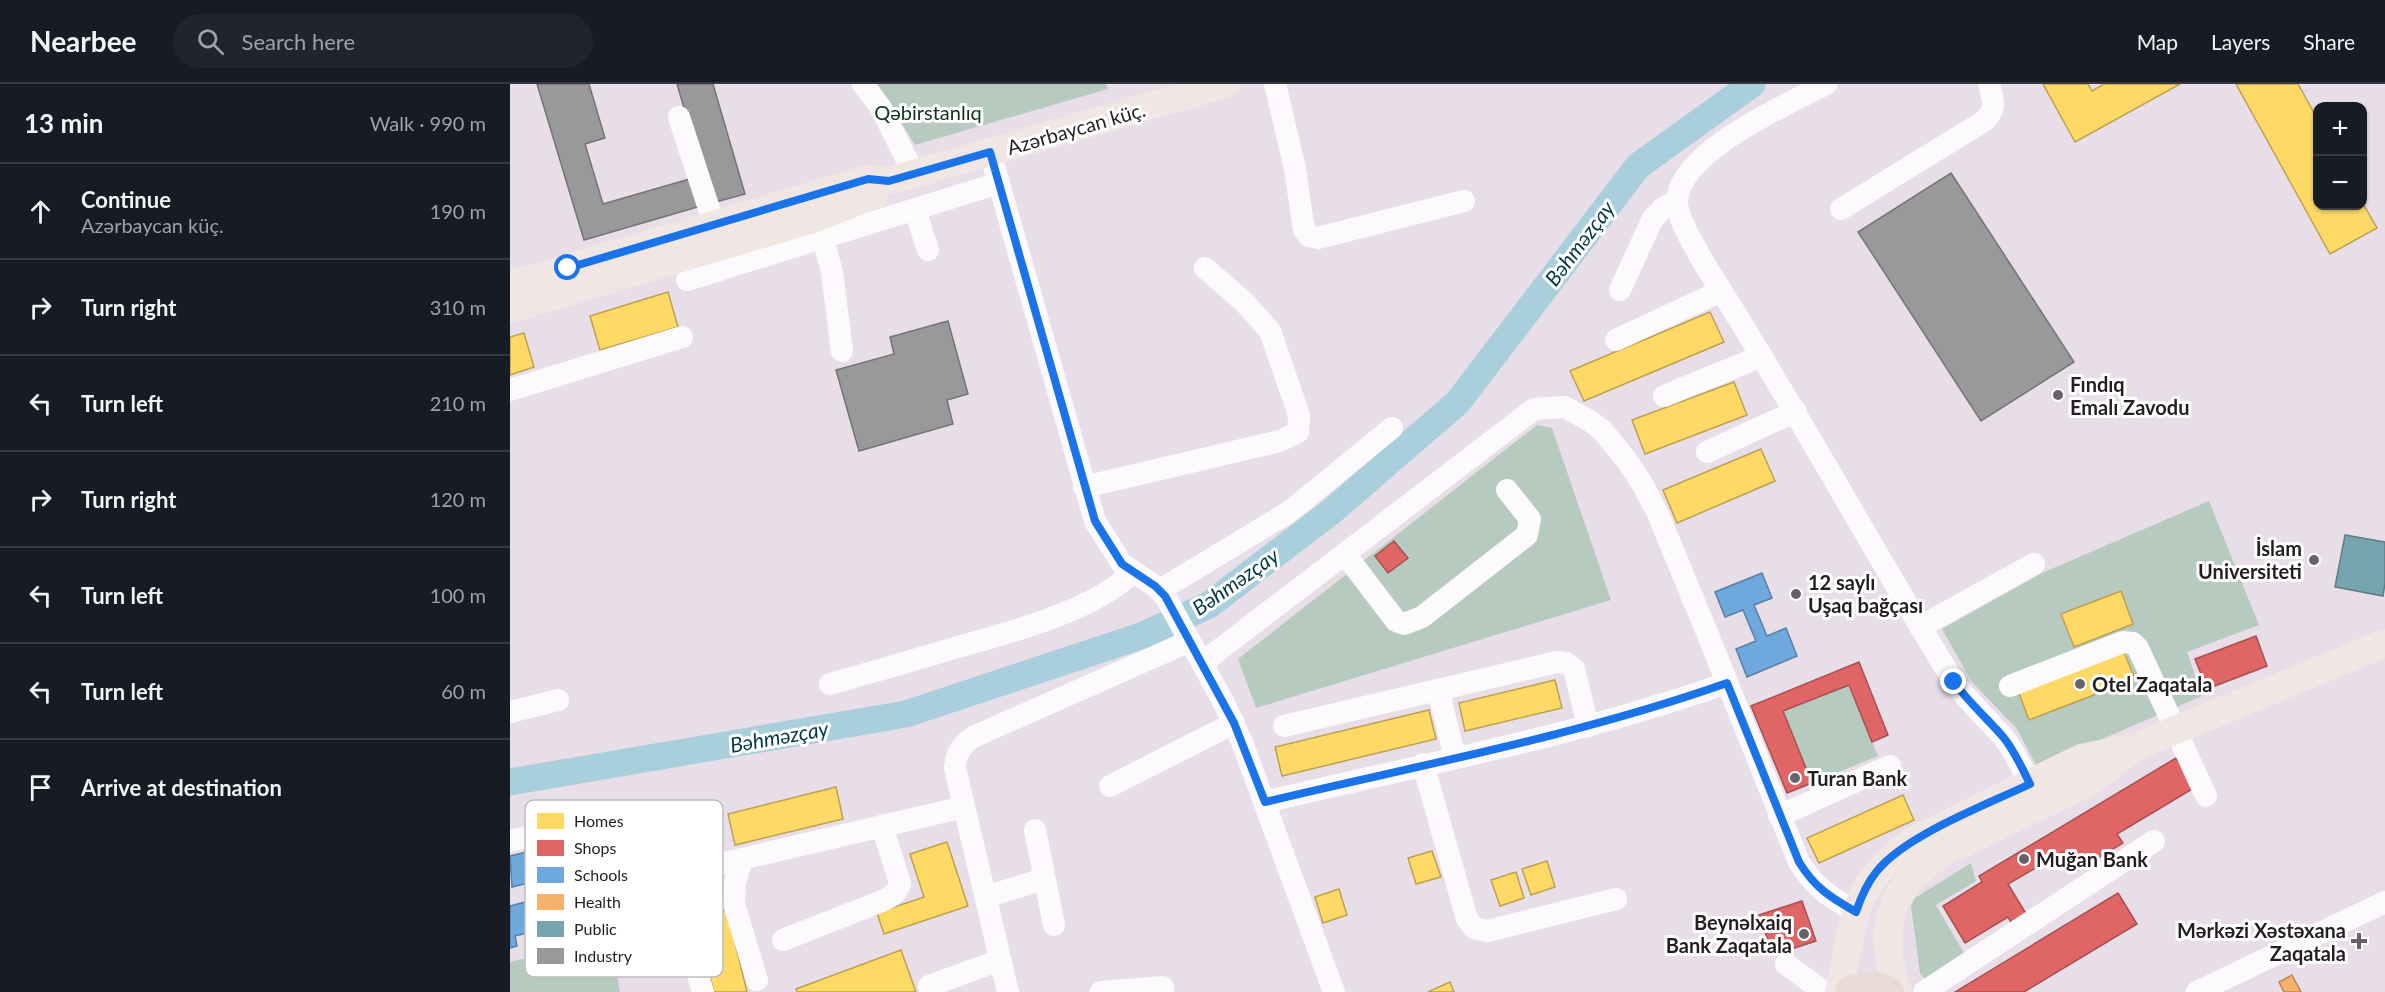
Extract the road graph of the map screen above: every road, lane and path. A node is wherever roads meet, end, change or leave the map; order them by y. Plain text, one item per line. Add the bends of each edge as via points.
1 (863, 84) edge
2 (1226, 84) edge
3 (1275, 84) edge
4 (1826, 84) edge
5 (1989, 84) edge
6 (679, 117) dead end
7 (990, 152) junction
8 (901, 178) junction
9 (999, 183) junction
10 (1677, 200) junction
11 (1464, 201) dead end
12 (1841, 209) dead end
13 (915, 210) junction
14 (819, 228) junction
15 (718, 235) junction
16 (928, 250) dead end
17 (1205, 268) dead end
18 (687, 280) dead end
19 (510, 285) edge
20 (1620, 290) dead end
21 (1721, 291) junction
22 (510, 309) edge
23 (682, 337) dead end
24 (1616, 340) dead end
25 (842, 351) dead end
26 (1762, 356) junction
27 (510, 390) edge
28 (1664, 396) dead end
29 (1796, 411) junction
30 (1392, 428) dead end
31 (1707, 452) dead end
32 (1084, 487) junction
33 (1507, 490) dead end
34 (1345, 554) junction
35 (2034, 564) dead end
36 (1133, 572) junction
37 (1163, 593) junction
38 (1920, 627) junction
39 (1188, 638) junction
40 (2385, 643) edge
41 (1202, 663) junction
42 (1727, 683) junction
43 (830, 684) dead end
44 (2010, 686) dead end
45 (1438, 690) junction
46 (558, 700) dead end
47 (510, 712) edge
48 (1234, 723) junction
49 (1284, 726) dead end
50 (1588, 726) junction
51 (2175, 730) junction
52 (2135, 747) junction
53 (1455, 757) junction
54 (1424, 764) junction
55 (1890, 766) dead end
56 (2030, 784) junction
57 (1110, 786) dead end
58 (2206, 796) dead end
59 (1265, 802) junction
60 (964, 807) junction
61 (1779, 816) junction
62 (882, 826) junction
63 (1035, 830) dead end
64 (525, 837) edge
65 (510, 841) edge
66 (2154, 841) dead end
67 (742, 859) junction
68 (723, 863) edge
69 (1043, 879) junction
70 (986, 897) junction
71 (1616, 899) dead end
72 (2385, 902) edge
73 (1856, 912) junction
74 (1054, 925) dead end
75 (783, 940) dead end
76 (1000, 960) junction
77 (1786, 964) dead end
78 (699, 977) edge
79 (757, 980) dead end
80 (929, 986) dead end
81 (1163, 987) dead end
82 (703, 992) edge
83 (1008, 992) edge
84 (1101, 992) edge
85 (1334, 992) edge
86 (1824, 992) edge
87 (1839, 992) edge
88 (1852, 992) edge
89 (1887, 992) edge
90 (1898, 992) edge
91 (1924, 992) edge
92 (2197, 992) edge

1 - 8 street via 881,108
2 - 7 main road, Azərbaycan küç.
3 - 11 street via 1296,169 1304,230 1309,236 1318,238
4 - 10 street via 1752,123 1704,155 1683,181
5 - 12 street via 1994,103 1992,114 1984,121
6 - 15 street
7 - 8 main road, Azərbaycan küç.
7 - 9 street
8 - 14 main road
8 - 15 main road, Azərbaycan küç. via 868,179
9 - 13 street
9 - 32 street
10 - 20 street via 1652,220
10 - 21 street via 1687,233
13 - 14 street
13 - 16 street
14 - 15 main road
14 - 18 street
14 - 25 street via 833,280
15 - 19 main road, Azərbaycan küç.
15 - 22 main road
17 - 32 street via 1270,331 1299,415 1298,432 1280,441
21 - 24 street
21 - 26 street
23 - 27 street
26 - 28 street
26 - 29 street
29 - 31 street
29 - 38 street
30 - 37 street via 1289,512
32 - 36 street via 1095,521 1122,564
33 - 34 street via 1530,519 1527,536 1422,617 1404,624 1396,621
34 - 41 street
34 - 42 street via 1534,409 1565,407 1602,430 1628,462 1658,514
35 - 38 street
36 - 37 street
36 - 43 street via 1119,587 1099,598 1019,630
37 - 39 street
38 - 56 street via 1965,697 2014,752
39 - 41 street
39 - 60 street via 973,737 956,756
40 - 51 main road
41 - 48 street
42 - 50 street via 1663,706
42 - 61 street
44 - 51 street via 2123,642 2133,643
45 - 49 street
45 - 50 street via 1566,663 1574,669
45 - 53 street
46 - 47 street
48 - 57 street
48 - 59 street
50 - 53 street
51 - 52 main road
51 - 58 street
52 - 56 main road via 2081,758
52 - 90 main road via 2090,782 1948,850 1909,879 1895,900 1889,922 1890,967
53 - 54 street
54 - 59 street
54 - 71 street via 1467,919 1474,928 1487,931
55 - 61 street
56 - 73 main road via 1912,841 1892,855 1876,871
59 - 85 street
60 - 62 street
60 - 70 street
61 - 73 street via 1810,879
62 - 67 street
62 - 75 street via 899,889 882,901
63 - 69 street
64 - 65 street
66 - 91 street
67 - 68 street
67 - 79 street via 734,904
69 - 70 street
69 - 74 street
70 - 76 street
72 - 92 street
73 - 87 main road
76 - 80 street
76 - 83 street
77 - 86 street
78 - 82 street
81 - 84 street
88 - 89 highway via 1875,988

